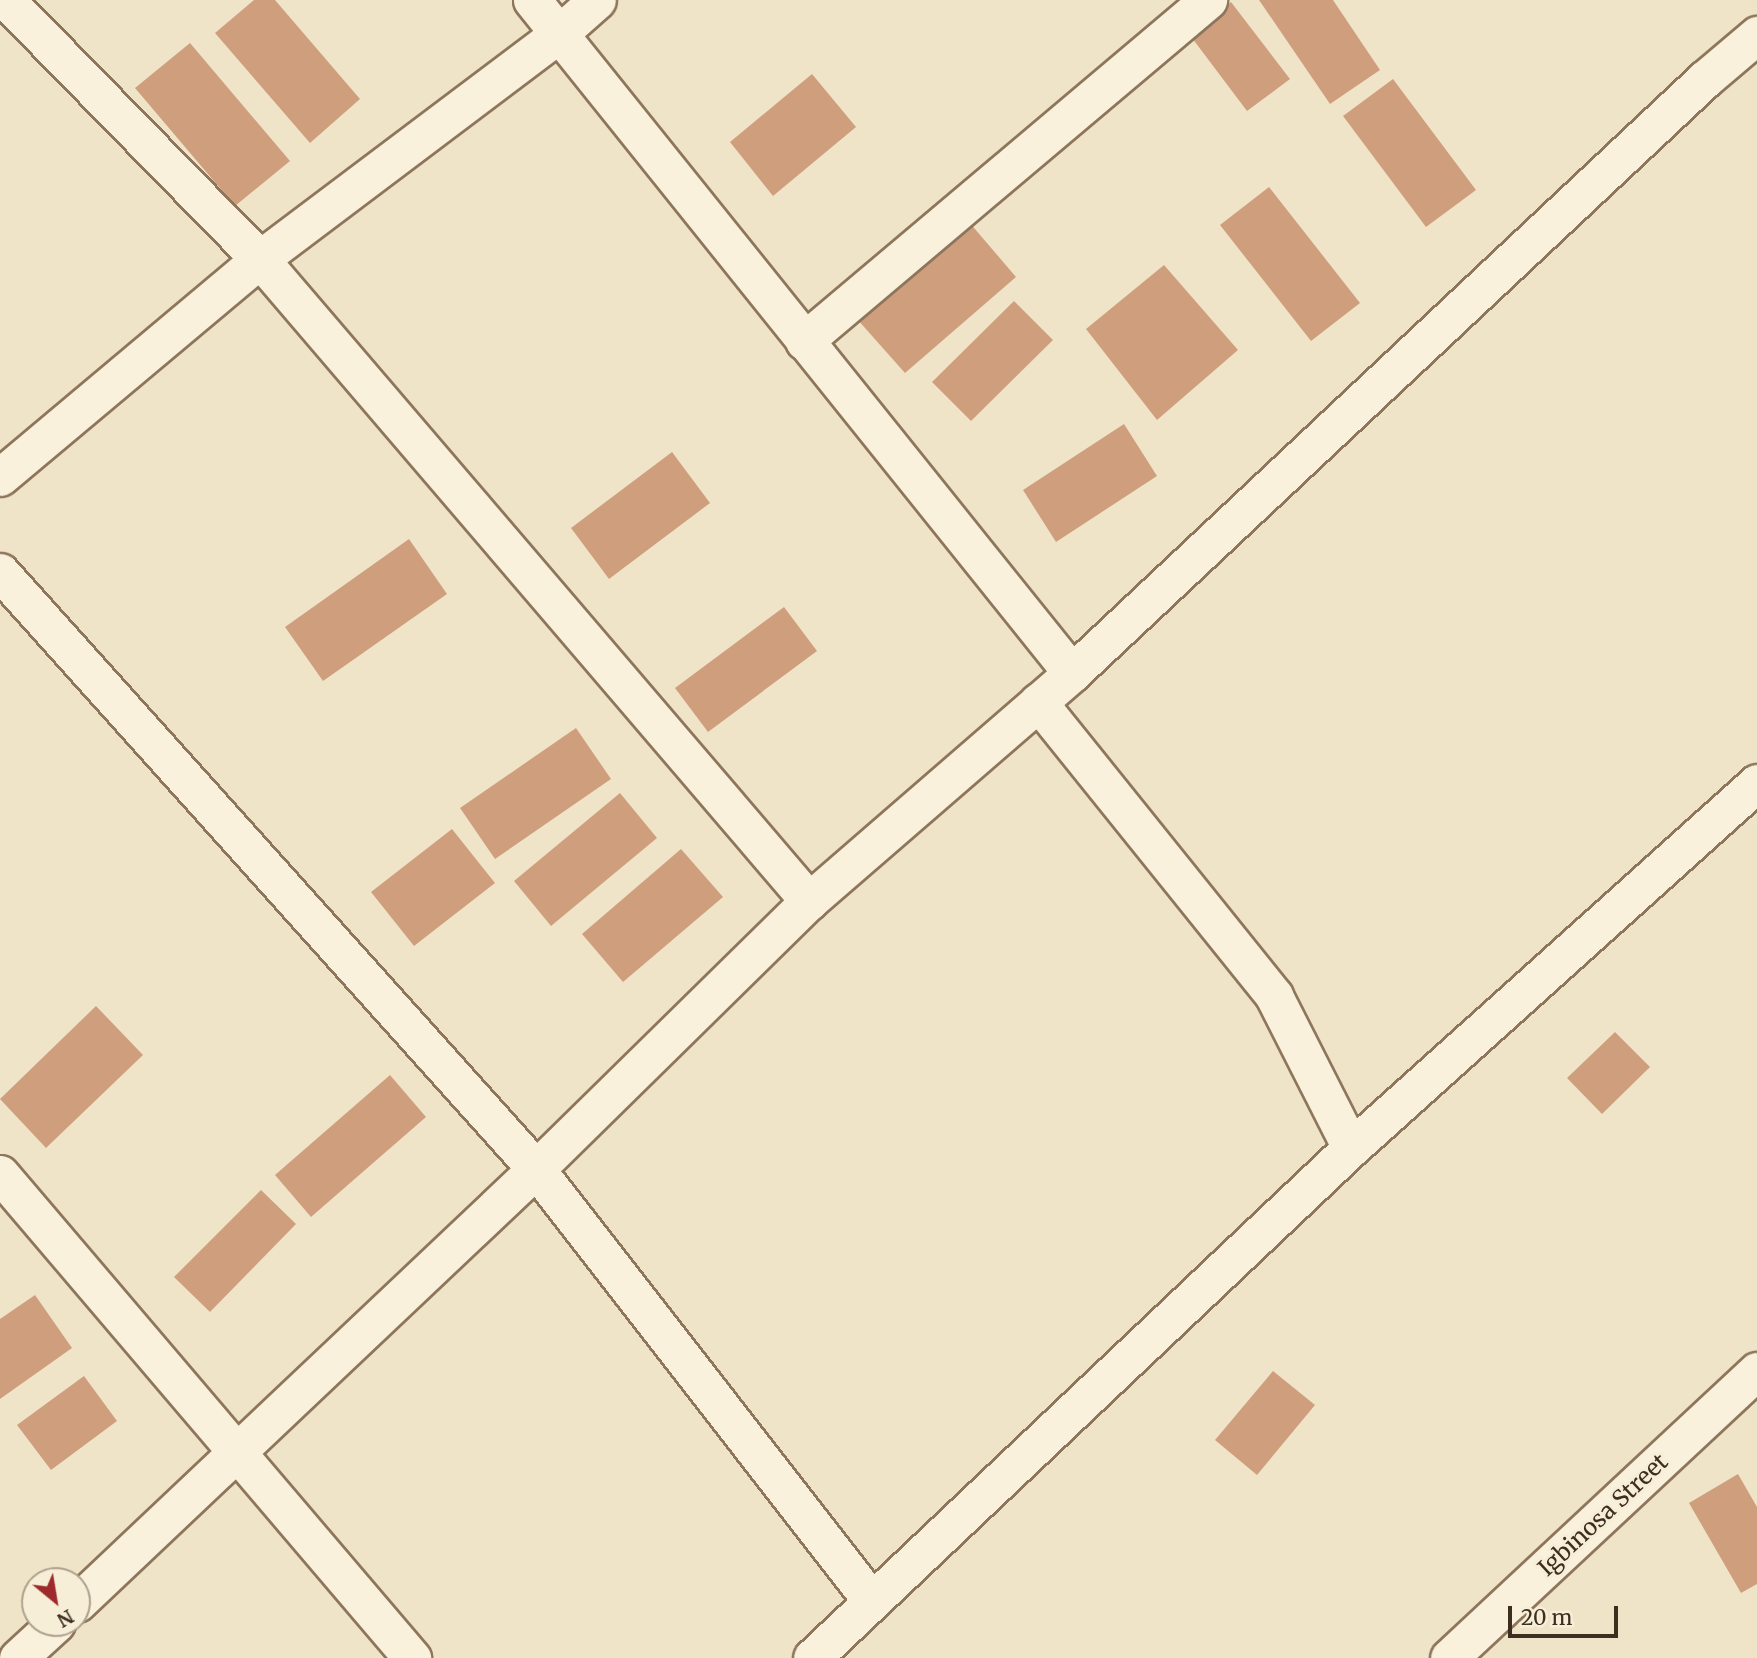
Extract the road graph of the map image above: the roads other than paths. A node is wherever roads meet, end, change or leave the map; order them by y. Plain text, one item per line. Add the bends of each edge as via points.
1 (6, 0) edge
2 (532, 0) edge
3 (597, 0) edge
4 (1208, 0) edge
5 (561, 32) junction
6 (1757, 34) edge
7 (260, 259) junction
8 (804, 341) junction
9 (0, 477) edge
10 (0, 572) edge
11 (1072, 673) junction
12 (1038, 702) junction
13 (1757, 783) edge
14 (809, 901) junction
15 (1351, 1148) junction
16 (536, 1169) junction
17 (0, 1174) edge
18 (1757, 1371) edge
19 (236, 1453) junction
20 (91, 1590) edge
21 (871, 1600) junction
22 (40, 1637) edge
23 (18, 1658) edge
24 (412, 1658) edge
25 (811, 1658) edge
26 (1449, 1658) edge

1 - 7 street
2 - 5 street
3 - 5 street
4 - 8 street
5 - 7 street
5 - 8 street
6 - 11 street
7 - 9 street
7 - 14 street
8 - 11 street
10 - 16 street
11 - 12 street
12 - 14 street
12 - 15 street via 1274,996
13 - 15 street
14 - 16 street
15 - 21 street
16 - 19 street
16 - 21 street
17 - 19 street
18 - 26 street, Igbinosa Street
19 - 20 street
19 - 24 street
21 - 25 street
22 - 23 street

